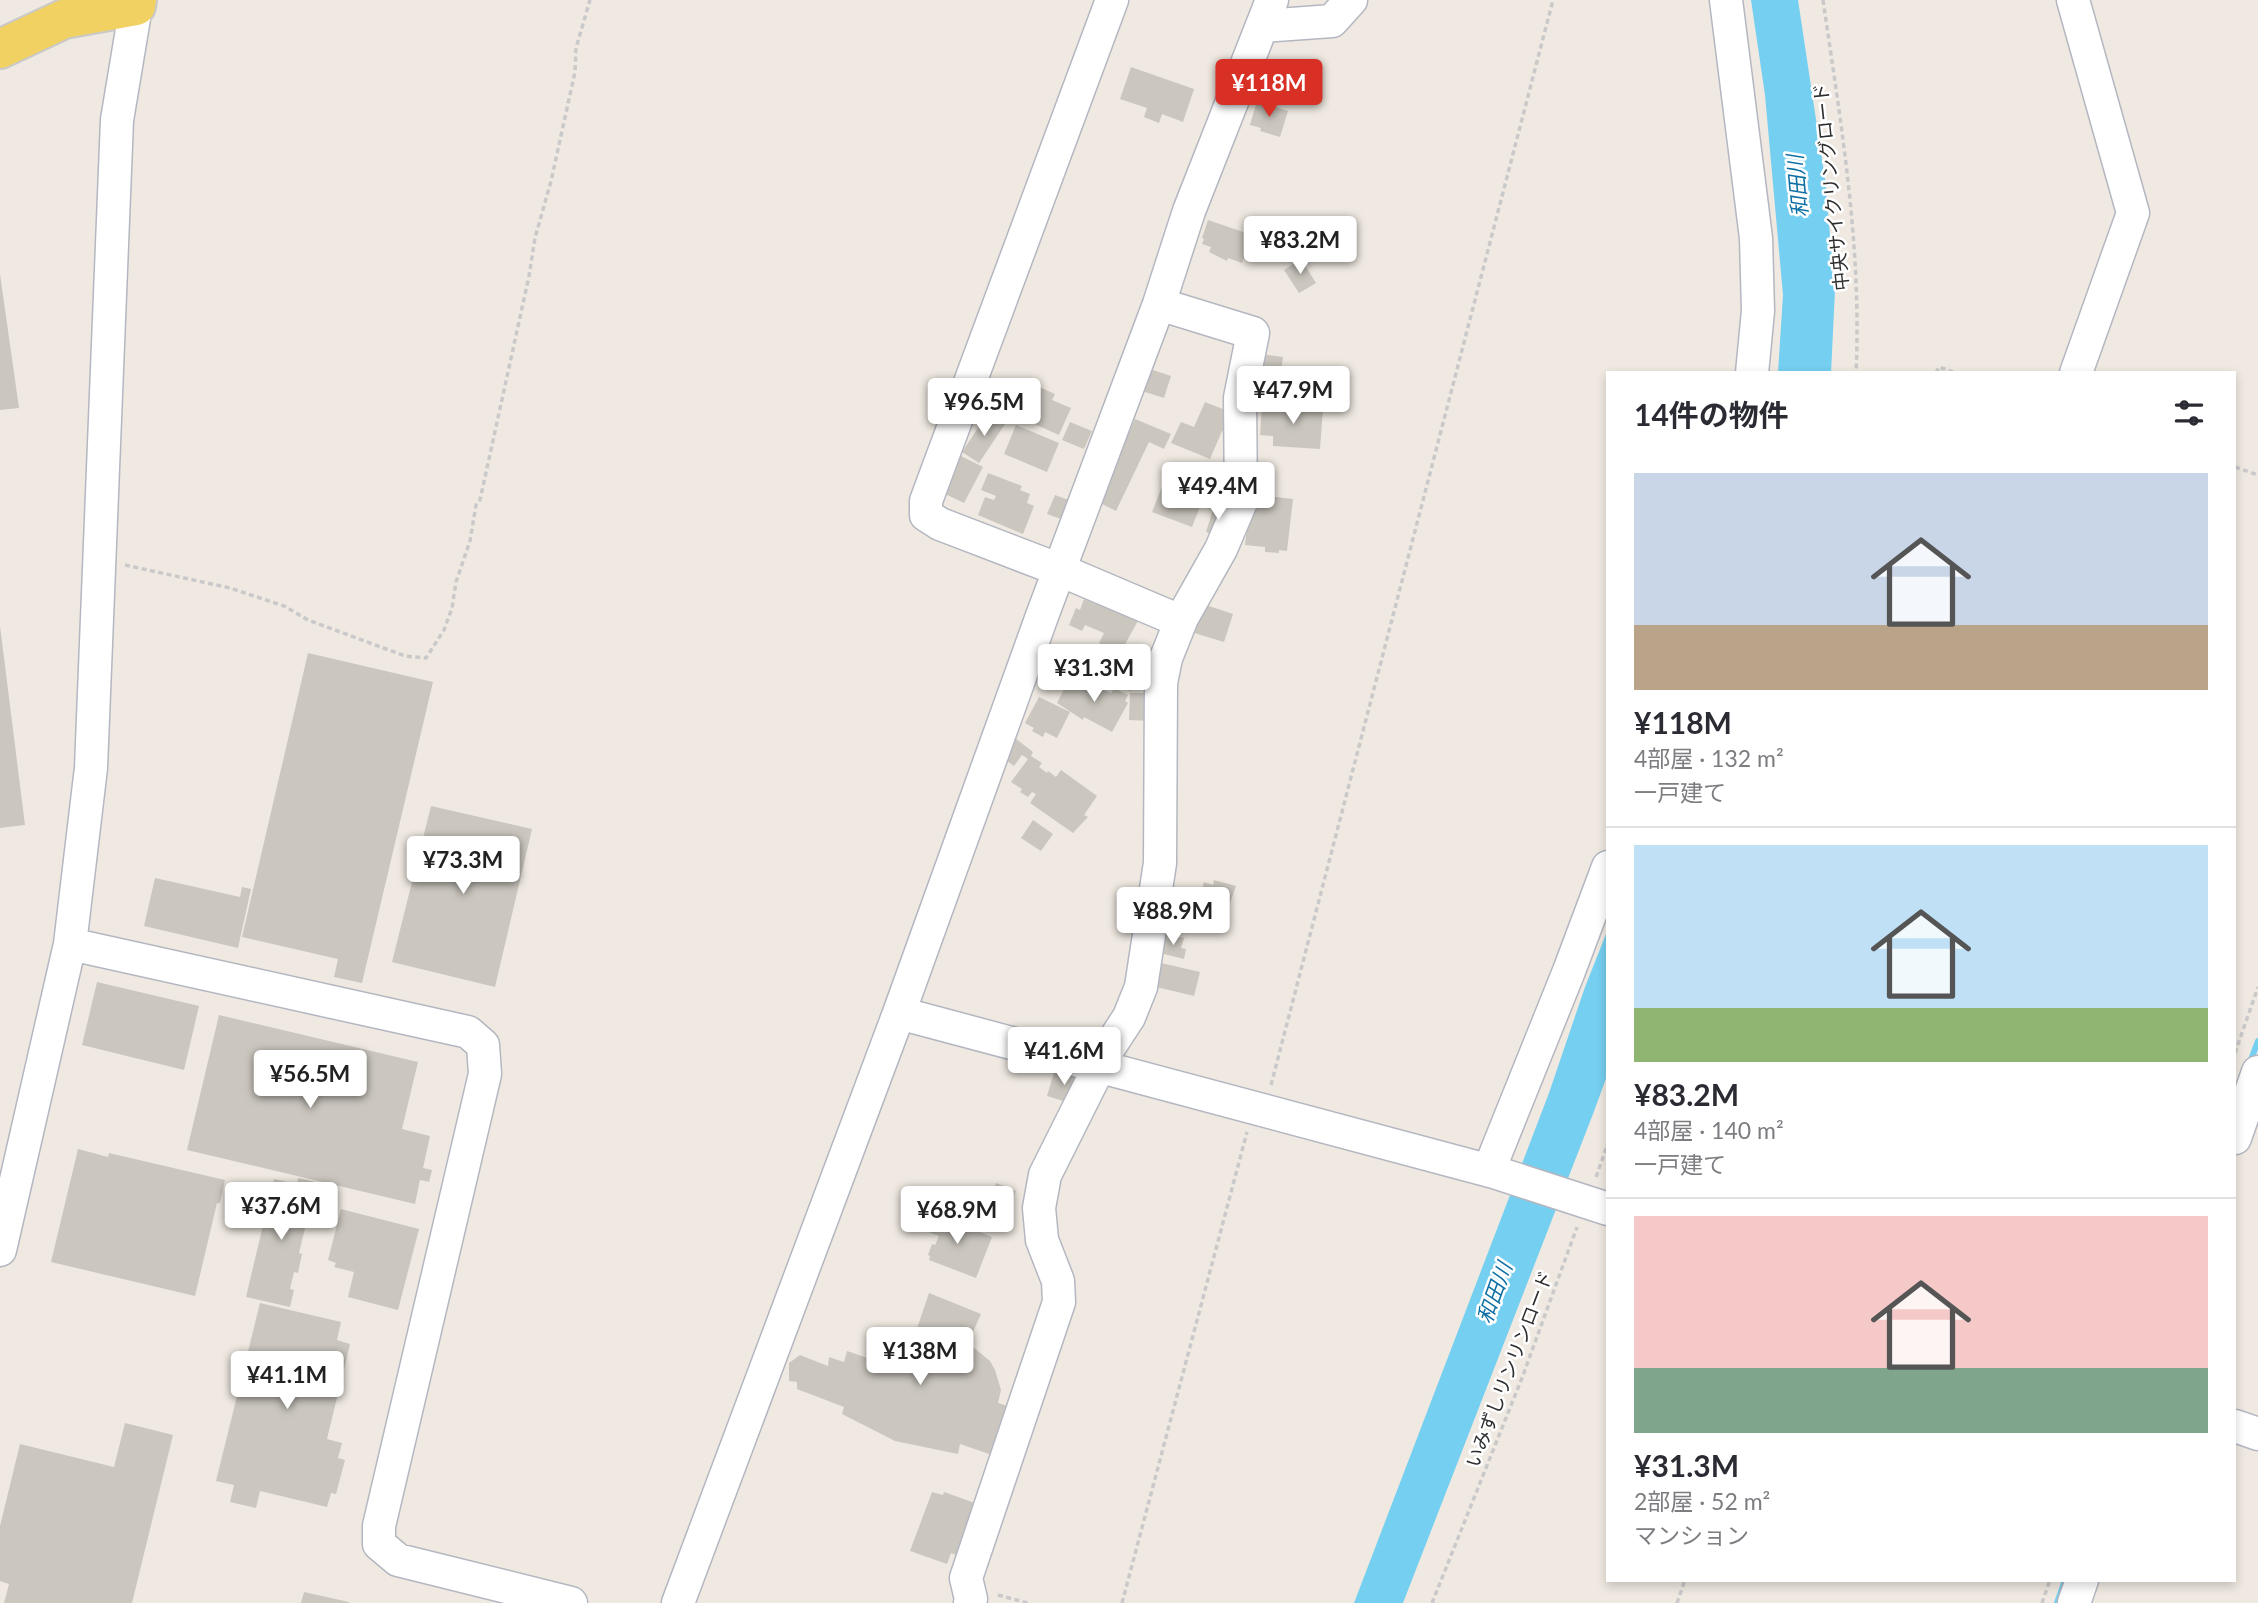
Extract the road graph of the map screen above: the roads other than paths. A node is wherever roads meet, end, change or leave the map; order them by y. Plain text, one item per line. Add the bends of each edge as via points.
1 (1112, 0) edge
2 (1351, 0) edge
3 (1726, 0) edge
4 (2073, 0) edge
5 (137, 3) edge
6 (1267, 13) edge
7 (0, 49) edge
8 (1159, 304) junction
9 (1752, 371) edge
10 (2077, 371) edge
11 (1059, 569) junction
12 (1180, 621) junction
13 (1606, 872) edge
14 (70, 944) junction
15 (899, 1013) junction
16 (1098, 1066) junction
17 (2258, 1072) edge
18 (2236, 1135) edge
19 (1491, 1171) junction
20 (1588, 1203) edge
21 (0, 1250) edge
22 (2236, 1426) edge
23 (2258, 1434) edge
24 (2081, 1582) edge
25 (571, 1603) edge
26 (678, 1603) edge
27 (970, 1603) edge
28 (2074, 1603) edge

1 - 11 street via 926,501 926,515 940,524
2 - 6 street via 1332,20
3 - 9 street via 1756,238 1758,311
4 - 10 street via 2133,213
5 - 7 main road via 64,19
5 - 14 street via 117,120 91,768
6 - 8 street via 1189,211
8 - 11 street
8 - 12 street via 1253,333 1240,398 1241,502 1221,549
11 - 12 street
11 - 15 street
12 - 16 street via 1161,683 1160,863 1141,987 1129,1017
13 - 19 street
14 - 21 street
14 - 25 street via 468,1032 483,1045 485,1074 379,1526 379,1544 398,1560
15 - 16 street
15 - 26 street
16 - 19 street
16 - 27 street via 1045,1175 1042,1240 1058,1282 1059,1302 966,1578
17 - 18 street
19 - 20 street
22 - 23 street
24 - 28 street

